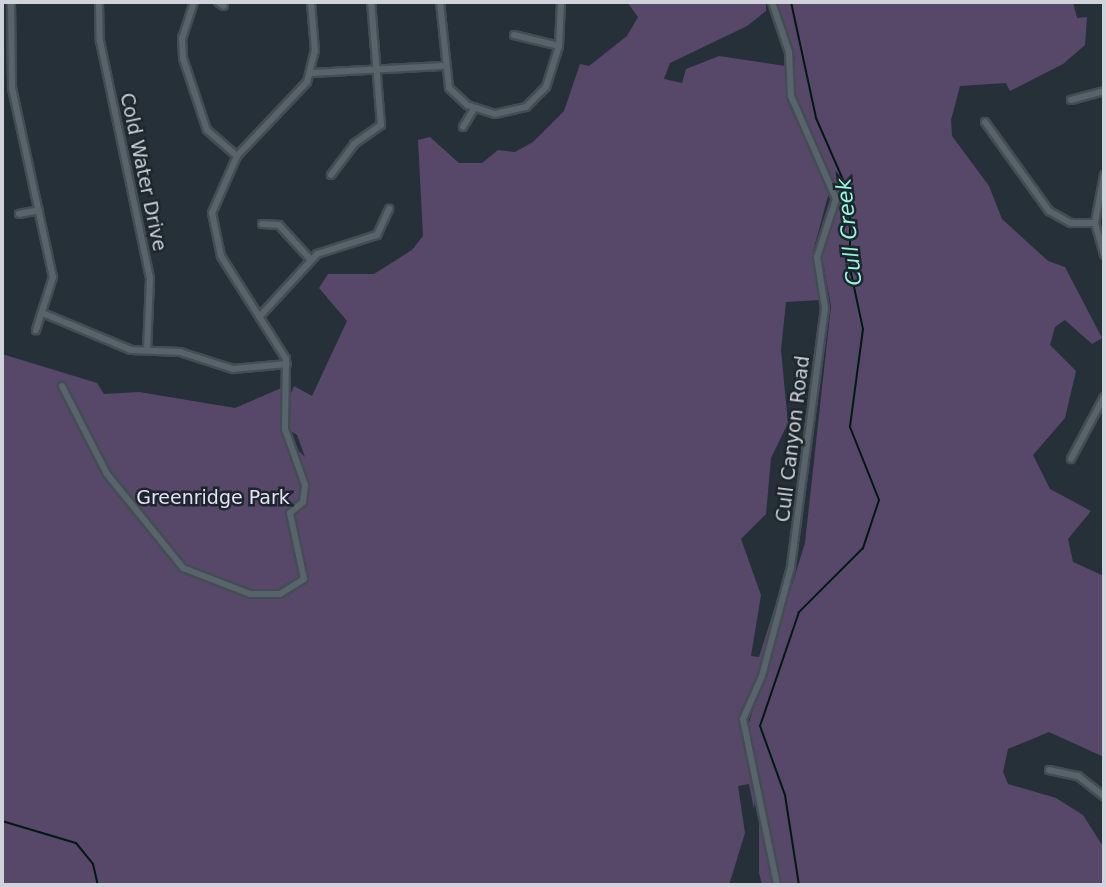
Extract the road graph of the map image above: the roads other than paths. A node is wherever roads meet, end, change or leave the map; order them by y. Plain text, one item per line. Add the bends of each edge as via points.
1 (11, 2) edge
2 (99, 2) edge
3 (194, 2) edge
4 (311, 2) edge
5 (371, 2) edge
6 (440, 2) edge
7 (561, 2) edge
8 (772, 2) edge
9 (514, 35) dead end
10 (559, 46) junction
11 (2, 61) edge
12 (12, 61) junction
13 (442, 66) junction
14 (377, 71) junction
15 (311, 73) junction
16 (1104, 91) edge
17 (1071, 100) dead end
18 (474, 108) junction
19 (985, 122) dead end
20 (463, 127) dead end
21 (237, 156) junction
22 (331, 175) dead end
23 (1104, 175) edge
24 (389, 209) dead end
25 (40, 210) junction
26 (19, 214) dead end
27 (1096, 223) junction
28 (262, 224) dead end
29 (1104, 255) edge
30 (310, 259) junction
31 (46, 314) junction
32 (261, 315) junction
33 (36, 330) dead end
34 (147, 350) junction
35 (287, 364) junction
36 (62, 386) dead end
37 (1104, 397) edge
38 (1071, 460) dead end
39 (1049, 770) dead end
40 (1104, 796) edge
41 (777, 885) edge

1 - 12 street
2 - 34 street, Cold Water Drive via 100,41 150,279
3 - 21 street via 182,38 183,58 207,130
4 - 15 street
5 - 14 street
6 - 13 street
7 - 10 street
8 - 41 street, Cull Canyon Road via 789,52 791,96 836,199 817,257 825,308 793,555 762,676 743,719
9 - 10 street
10 - 18 street via 549,81 535,100 503,114
11 - 12 street
12 - 25 street
13 - 14 street
13 - 18 street via 455,95
14 - 15 street
14 - 22 street via 381,125 354,144
15 - 21 street via 297,97
16 - 17 street
18 - 20 street
19 - 27 street via 1049,211 1071,223
21 - 32 street via 214,200 212,226 221,256
23 - 27 street
24 - 30 street via 373,238
25 - 26 street
25 - 31 street via 53,277
27 - 29 street
28 - 30 street via 279,225
30 - 32 street
31 - 33 street
31 - 34 street via 122,348
32 - 35 street
34 - 35 street via 180,352 233,369
35 - 36 street via 285,429 305,485 303,502 290,513 307,569 293,589 250,594 183,568 107,474
37 - 38 street
39 - 40 street via 1078,776

